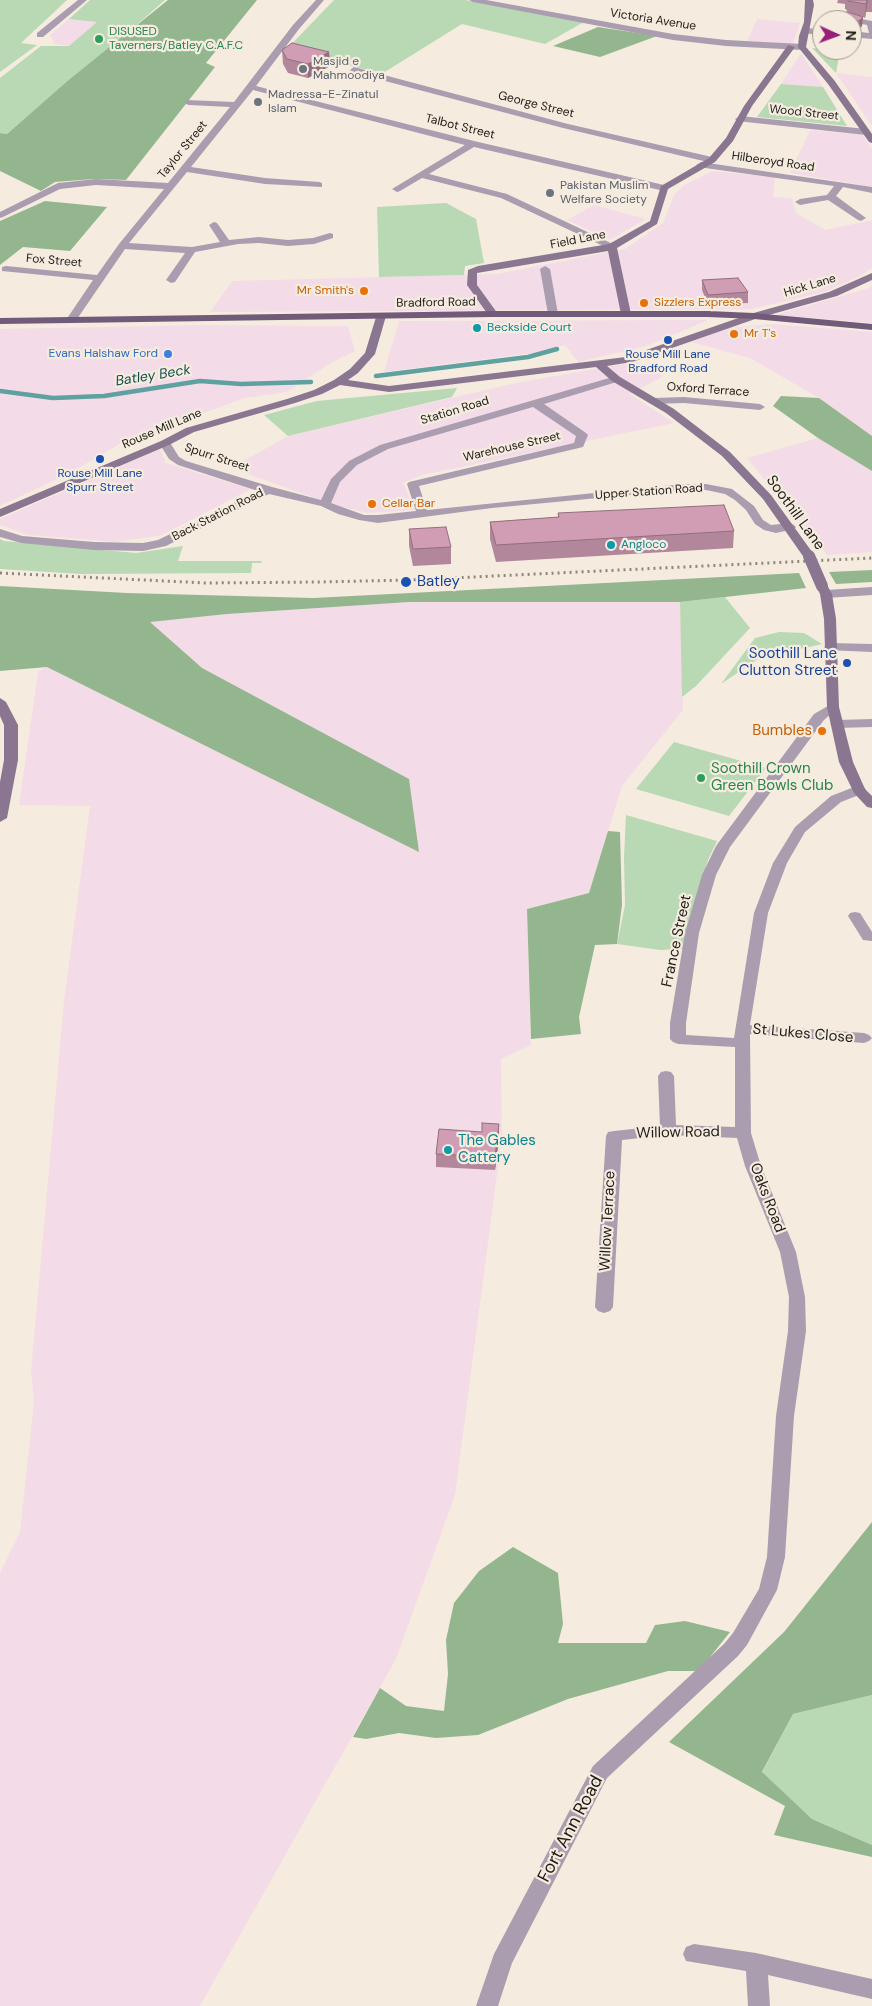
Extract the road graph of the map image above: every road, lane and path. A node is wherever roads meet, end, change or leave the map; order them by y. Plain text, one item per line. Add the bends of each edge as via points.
1 (83, 0) edge
2 (320, 0) edge
3 (473, 0) edge
4 (809, 0) edge
5 (862, 21) edge
6 (805, 31) junction
7 (812, 31) edge
8 (872, 32) edge
9 (40, 35) dead end
10 (791, 47) junction
11 (802, 47) junction
12 (354, 70) dead end
13 (250, 87) junction
14 (189, 102) dead end
15 (235, 105) junction
16 (740, 119) junction
17 (866, 132) junction
18 (872, 140) edge
19 (473, 144) junction
20 (712, 160) junction
21 (701, 165) junction
22 (182, 169) junction
23 (421, 175) junction
24 (841, 184) junction
25 (319, 185) dead end
26 (170, 186) junction
27 (664, 188) junction
28 (397, 189) dead end
29 (872, 190) edge
30 (830, 198) junction
31 (800, 202) dead end
32 (0, 215) edge
33 (861, 218) dead end
34 (214, 225) dead end
35 (330, 236) dead end
36 (306, 242) junction
37 (226, 243) junction
38 (122, 246) junction
39 (612, 246) junction
40 (192, 250) junction
41 (320, 254) dead end
42 (545, 269) dead end
43 (6, 270) dead end
44 (872, 276) edge
45 (100, 278) junction
46 (171, 280) dead end
47 (493, 314) junction
48 (554, 314) junction
49 (626, 314) junction
50 (381, 316) junction
51 (754, 316) junction
52 (71, 320) junction
53 (0, 321) edge
54 (872, 327) edge
55 (599, 364) junction
56 (616, 379) junction
57 (338, 382) junction
58 (654, 401) junction
59 (533, 402) junction
60 (760, 408) dead end
61 (165, 443) junction
62 (268, 490) junction
63 (325, 504) junction
64 (492, 505) joint
65 (0, 513) edge
66 (422, 513) junction
67 (790, 527) junction
68 (0, 534) edge
69 (824, 590) junction
70 (872, 591) edge
71 (830, 647) junction
72 (872, 648) edge
73 (0, 702) edge
74 (833, 708) junction
75 (837, 724) junction
76 (872, 724) edge
77 (860, 790) junction
78 (872, 804) edge
79 (0, 818) edge
80 (855, 916) dead end
81 (872, 937) edge
82 (743, 1036) junction
83 (864, 1038) dead end
84 (666, 1076) dead end
85 (668, 1130) junction
86 (743, 1133) junction
87 (614, 1136) joint
88 (604, 1307) dead end
89 (740, 1639) joint
90 (694, 1954) dead end
91 (756, 1963) junction
92 (872, 1989) edge
93 (487, 2006) edge
94 (759, 2006) edge

1 - 9 street
2 - 13 street, Taylor Street
3 - 10 street, Victoria Avenue via 673,37
4 - 6 main road
5 - 8 street via 871,24
6 - 7 street
6 - 11 main road
10 - 11 street, Victoria Avenue
10 - 16 main road
11 - 17 main road
12 - 20 street, George Street via 566,126
13 - 15 street, Taylor Street
13 - 19 street, Talbot Street
14 - 15 street
15 - 22 street, Taylor Street
16 - 17 street, Wood Street
16 - 20 main road via 730,139
17 - 18 main road
19 - 23 street
19 - 27 street, Talbot Street
20 - 21 main road
21 - 24 street, Hilberoyd Road
21 - 27 main road
22 - 25 street
22 - 26 street, Taylor Street
23 - 28 street
23 - 39 street via 504,196
24 - 29 street, Hilberoyd Road
24 - 30 street
26 - 32 street via 96,182 58,186
26 - 38 street, Taylor Street
27 - 39 main road, Field Lane via 654,222
30 - 31 street
30 - 33 street
34 - 37 street
35 - 36 street
36 - 37 street via 259,240
36 - 41 street
37 - 40 street
38 - 40 street
38 - 45 street, Taylor Street
39 - 47 main road, Field Lane via 472,272 472,284
39 - 49 main road
40 - 46 street
42 - 48 street
43 - 45 street, Fox Street
44 - 51 main road, Hick Lane via 833,294
45 - 52 street, Taylor Street
47 - 48 main road, Bradford Road
47 - 50 main road, Bradford Road
48 - 49 main road, Bradford Road
49 - 51 main road, Bradford Road
50 - 52 main road, Bradford Road
50 - 57 main road, Rouse Mill Lane via 370,354
51 - 54 main road, Bradford Road
51 - 55 main road via 628,360
52 - 53 main road, Bradford Road
55 - 56 main road, Soothill Lane
55 - 57 main road via 388,389
56 - 58 main road, Soothill Lane
56 - 59 street, Station Road
57 - 61 main road, Rouse Mill Lane via 291,401 190,430
58 - 60 street, Oxford Terrace via 684,400
58 - 67 main road, Soothill Lane via 726,454
59 - 63 street, Station Road via 384,447 353,462 335,481
59 - 66 street, Warehouse Street via 582,435 579,446 413,484
61 - 62 street, Spurr Street via 175,459 182,463
61 - 65 main road, Rouse Mill Lane
62 - 63 street, Back Station Road
62 - 68 street, Back Station Road via 162,543 143,547 94,546
63 - 66 street, Back Station Road via 342,512 370,518
64 - 66 street, Back Station Road
64 - 67 street, Upper Station Road via 706,487 728,491 739,498 768,528
67 - 69 main road, Soothill Lane, bridge via 809,556
69 - 70 street
69 - 71 main road, Soothill Lane via 830,619
71 - 72 street
71 - 74 main road, Soothill Lane
73 - 79 main road via 11,725 10,760
74 - 75 main road, Soothill Lane
74 - 82 street, France Street via 819,717 723,846 709,875 692,933 678,1039
75 - 76 street
75 - 77 main road, Soothill Lane via 846,762
77 - 78 main road, Soothill Lane
77 - 82 street, Oaks Road via 836,799 800,830 780,863 761,913
80 - 81 street via 868,937
82 - 83 street, St Lukes Close
82 - 86 street, Oaks Road
84 - 85 street
85 - 86 street, Willow Road
85 - 87 street, Willow Road
86 - 89 street, Oaks Road via 788,1252 797,1297 797,1331 785,1416 776,1557 768,1590
87 - 88 street, Willow Terrace
89 - 93 street, Fort Ann Road via 600,1772 502,1961
90 - 91 street
91 - 92 street
91 - 94 street

